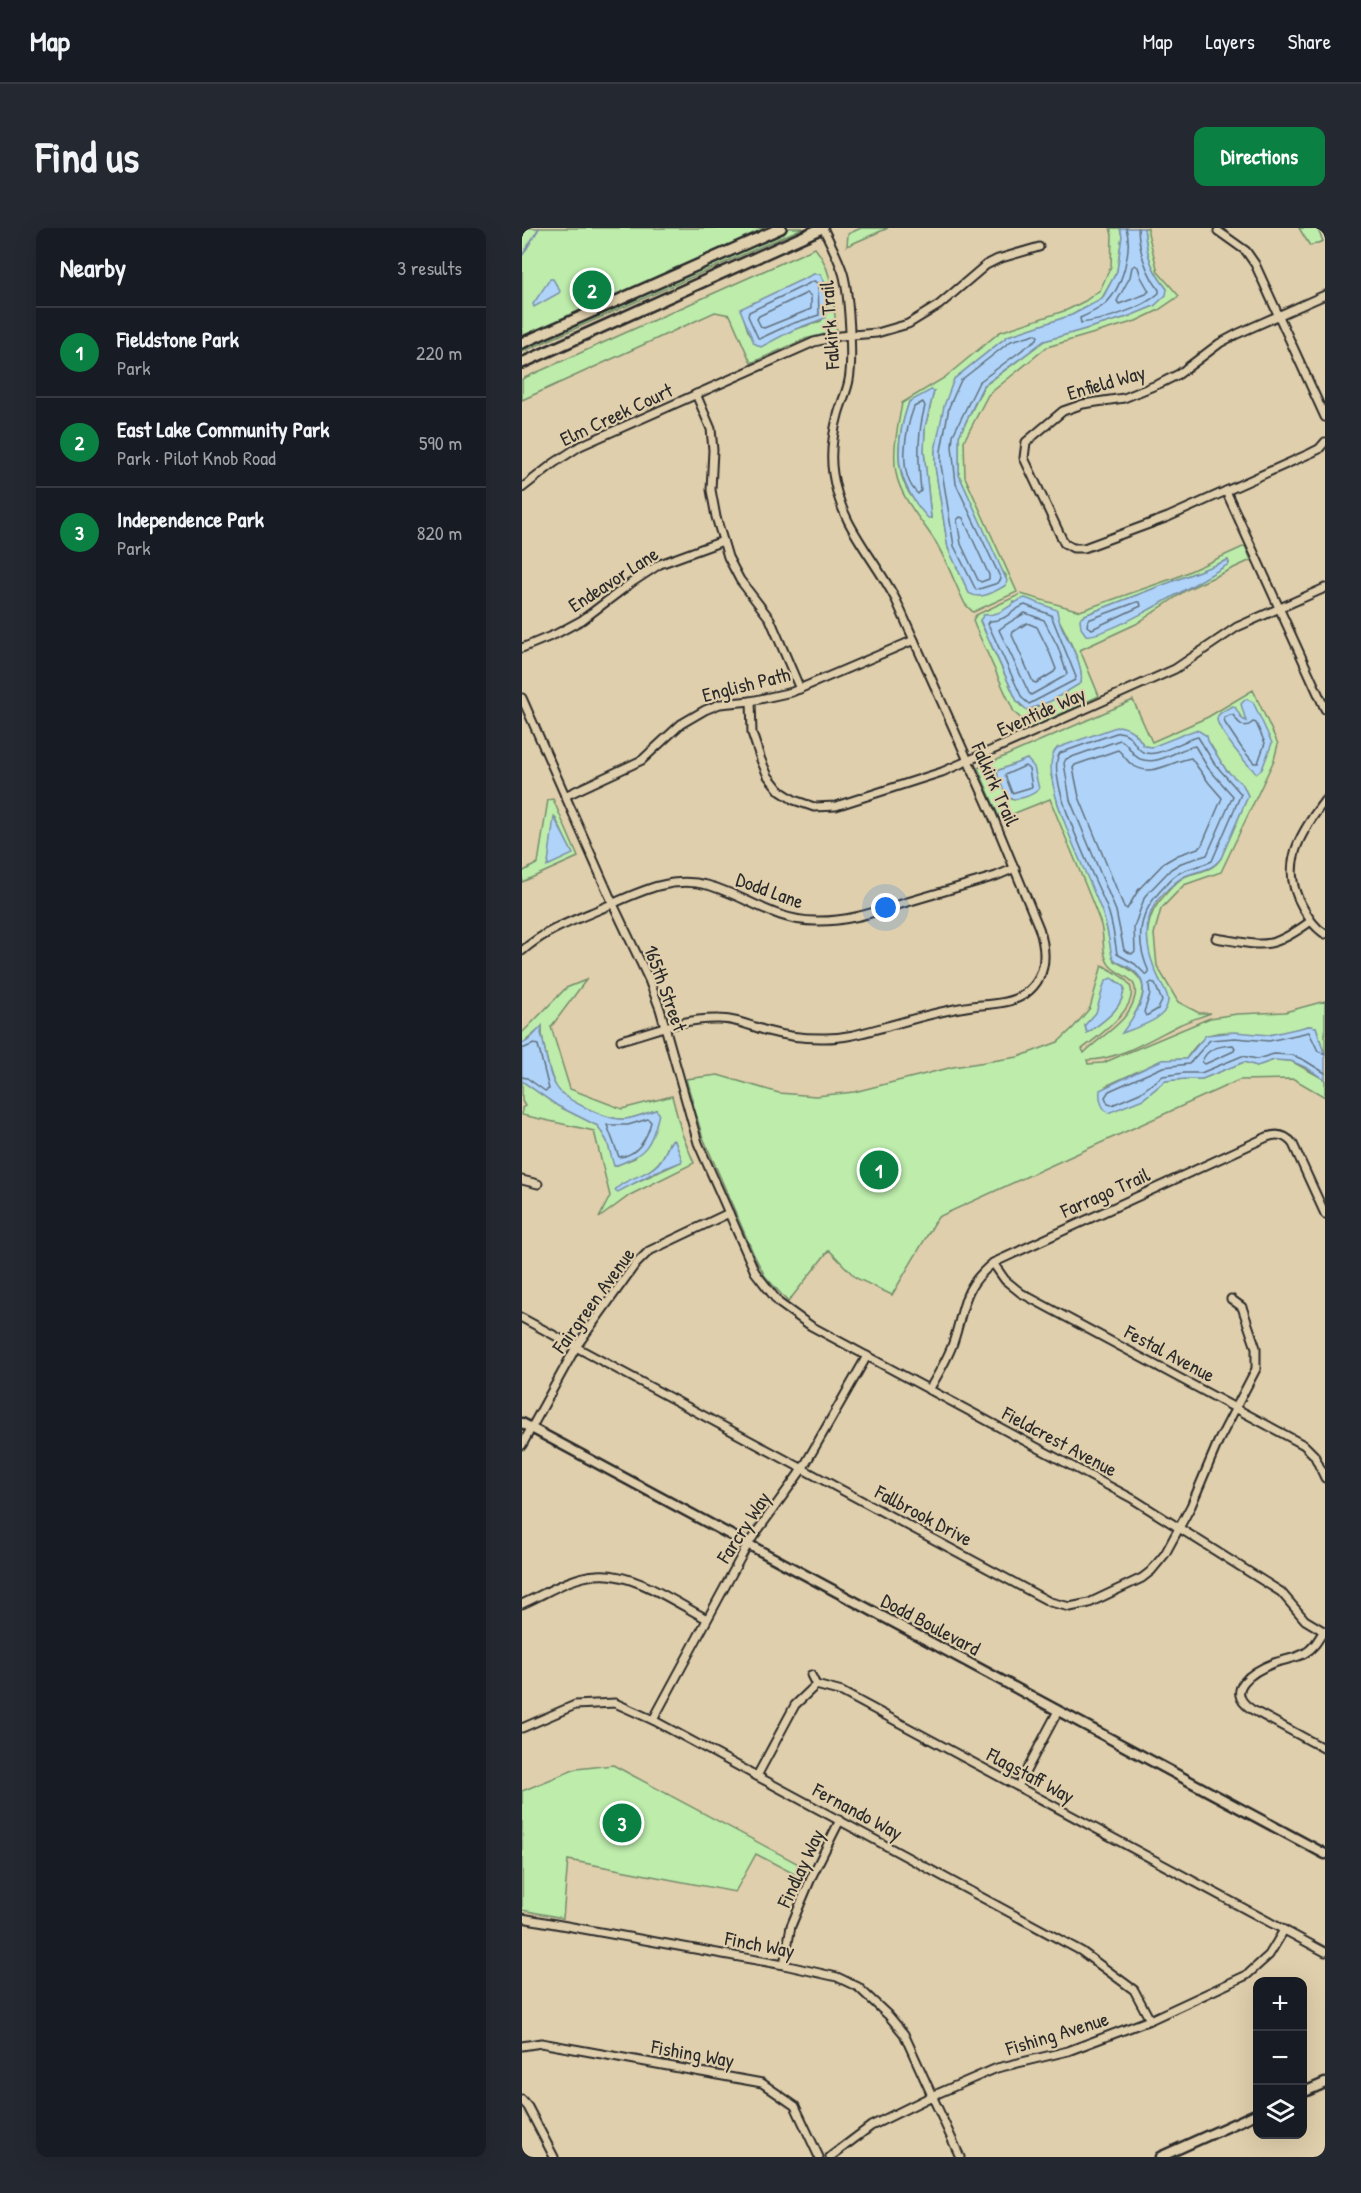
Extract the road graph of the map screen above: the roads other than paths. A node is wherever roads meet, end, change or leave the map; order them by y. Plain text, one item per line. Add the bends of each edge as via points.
1 (781, 228) edge
2 (823, 228) edge
3 (1218, 231) dead end
4 (1039, 247) dead end
5 (1325, 295) edge
6 (1278, 315) junction
7 (849, 335) junction
8 (522, 343) edge
9 (522, 363) edge
10 (696, 394) junction
11 (1325, 417) edge
12 (1325, 442) edge
13 (522, 488) edge
14 (1226, 491) junction
15 (723, 541) junction
16 (1325, 588) edge
17 (1281, 608) junction
18 (914, 639) junction
19 (522, 648) edge
20 (800, 688) junction
21 (522, 698) edge
22 (751, 701) junction
23 (1325, 709) edge
24 (968, 761) junction
25 (566, 795) junction
26 (1325, 800) edge
27 (1015, 867) junction
28 (613, 904) junction
29 (1311, 921) junction
30 (1325, 934) edge
31 (1216, 938) dead end
32 (522, 951) edge
33 (665, 1027) junction
34 (621, 1040) dead end
35 (522, 1180) edge
36 (538, 1184) dead end
37 (729, 1213) junction
38 (1325, 1214) edge
39 (993, 1263) junction
40 (769, 1293) joint
41 (1231, 1299) dead end
42 (522, 1318) edge
43 (576, 1347) junction
44 (867, 1356) junction
45 (929, 1390) junction
46 (1236, 1408) junction
47 (522, 1423) edge
48 (532, 1428) junction
49 (522, 1445) edge
50 (803, 1468) junction
51 (1325, 1478) edge
52 (1179, 1528) junction
53 (748, 1544) junction
54 (522, 1604) edge
55 (707, 1619) junction
56 (1324, 1632) edge
57 (811, 1675) dead end
58 (816, 1685) junction
59 (1058, 1711) junction
60 (653, 1720) junction
61 (522, 1728) edge
62 (1325, 1749) edge
63 (757, 1776) junction
64 (1018, 1786) junction
65 (840, 1820) junction
66 (1325, 1854) edge
67 (522, 1918) edge
68 (1284, 1930) junction
69 (1325, 1952) edge
70 (784, 1965) junction
71 (1150, 2020) junction
72 (522, 2046) edge
73 (1325, 2083) edge
74 (1307, 2091) edge
75 (932, 2096) junction
76 (522, 2100) edge
77 (1253, 2115) edge
78 (554, 2157) edge
79 (819, 2157) edge
80 (830, 2157) edge
81 (960, 2157) edge
82 (1160, 2157) edge

1 - 8 main road
2 - 7 street, Falkirk Trail via 843,272
2 - 9 main road
3 - 6 street via 1246,251
4 - 7 street, Elm Creek Court via 986,265 939,305 908,324 877,333
5 - 6 street, Enfield Way
6 - 11 street
6 - 14 street, Enfield Way via 1220,343 1161,383 1124,398 1063,411 1032,435 1024,449 1024,458 1058,533 1073,548 1084,548 1168,518
7 - 10 street, Elm Creek Court via 814,342
7 - 18 street, Falkirk Trail via 849,380 832,442 833,473 843,513 860,545 884,576
10 - 13 street, Elm Creek Court via 580,446
10 - 15 street via 711,429 711,490
12 - 14 street via 1319,449
14 - 17 street
15 - 19 street, Endeavor Lane via 660,564 582,620
15 - 20 street via 740,580 770,619
16 - 17 street, Eventide Way
17 - 23 street
17 - 24 street, Eventide Way via 1237,627 1175,669
18 - 20 street, English Path
18 - 24 street, Falkirk Trail
20 - 22 street, English Path
21 - 25 street, 165th Street
22 - 24 street, Eventide Way via 752,733 768,776 780,791 814,807 836,806
22 - 25 street, English Path via 720,704 705,710 681,724 642,760
24 - 27 street, Falkirk Trail
25 - 28 street, 165th Street
26 - 29 street via 1299,841 1292,864 1295,894
27 - 28 street, Dodd Lane via 996,876 839,920 790,918 717,888 689,883 658,886
27 - 33 street, Falkirk Trail via 1046,957 1039,978 1016,999 825,1038 796,1037 721,1018
28 - 32 street, Dodd Lane via 543,935
28 - 33 street, 165th Street via 649,980
29 - 30 street
29 - 31 street via 1273,944
33 - 34 street, Falkirk Trail
33 - 37 street, 165th Street via 695,1134
35 - 36 street
37 - 40 street, 165th Street via 755,1272
37 - 43 street, Fairgreen Avenue via 649,1251
38 - 39 street, Farrago Trail via 1293,1144 1284,1136 1271,1135
39 - 45 street, Farrago Trail via 965,1298 954,1341
39 - 46 street, Festal Avenue via 1021,1293
40 - 44 street, Fieldcrest Avenue via 800,1319
41 - 46 street, Fallbrook Drive via 1242,1306 1258,1355 1254,1375
42 - 43 street, Fallbrook Drive
43 - 48 street, Fairgreen Avenue
43 - 50 street, Fallbrook Drive
44 - 45 street, Fieldcrest Avenue
44 - 50 street, Farcry Way
45 - 52 street, Fieldcrest Avenue via 1133,1499
46 - 51 street, Festal Avenue via 1304,1445 1314,1455
46 - 52 street, Fallbrook Drive
47 - 48 street, Dodd Boulevard
48 - 49 street, Fairgreen Avenue
48 - 53 street, Dodd Boulevard
50 - 52 street, Fallbrook Drive via 1050,1602 1070,1607 1089,1603 1142,1578 1158,1563
50 - 53 street, Farcry Way
52 - 56 street, Fieldcrest Avenue via 1281,1592 1305,1620
53 - 55 street, Farcry Way
53 - 59 street, Dodd Boulevard
54 - 55 street via 575,1580 613,1574
55 - 60 street, Farcry Way
56 - 62 street via 1303,1655 1257,1672 1238,1690 1238,1695 1251,1709
57 - 58 street
58 - 63 street via 795,1705
58 - 64 street, Flagstaff Way via 842,1692
59 - 64 street
59 - 66 street, Dodd Boulevard
60 - 61 street, Fernando Way via 615,1703 575,1705
60 - 63 street, Fernando Way
63 - 65 street, Fernando Way
64 - 68 street, Flagstaff Way
65 - 70 street, Findlay Way via 791,1926
65 - 71 street, Fernando Way via 1081,1951 1134,1990
67 - 70 street, Finch Way
68 - 69 street, Flagstaff Way
68 - 71 street, Fishing Avenue via 1269,1955 1247,1975
70 - 75 street, Finch Way via 837,1977 858,1987 904,2034
71 - 75 street, Fishing Avenue via 1068,2051 997,2068
72 - 79 street, Fishing Way via 541,2043 762,2083 795,2106
73 - 74 street
75 - 80 street, Fishing Avenue via 871,2126
75 - 81 street, Finch Way
76 - 78 street
77 - 82 street

